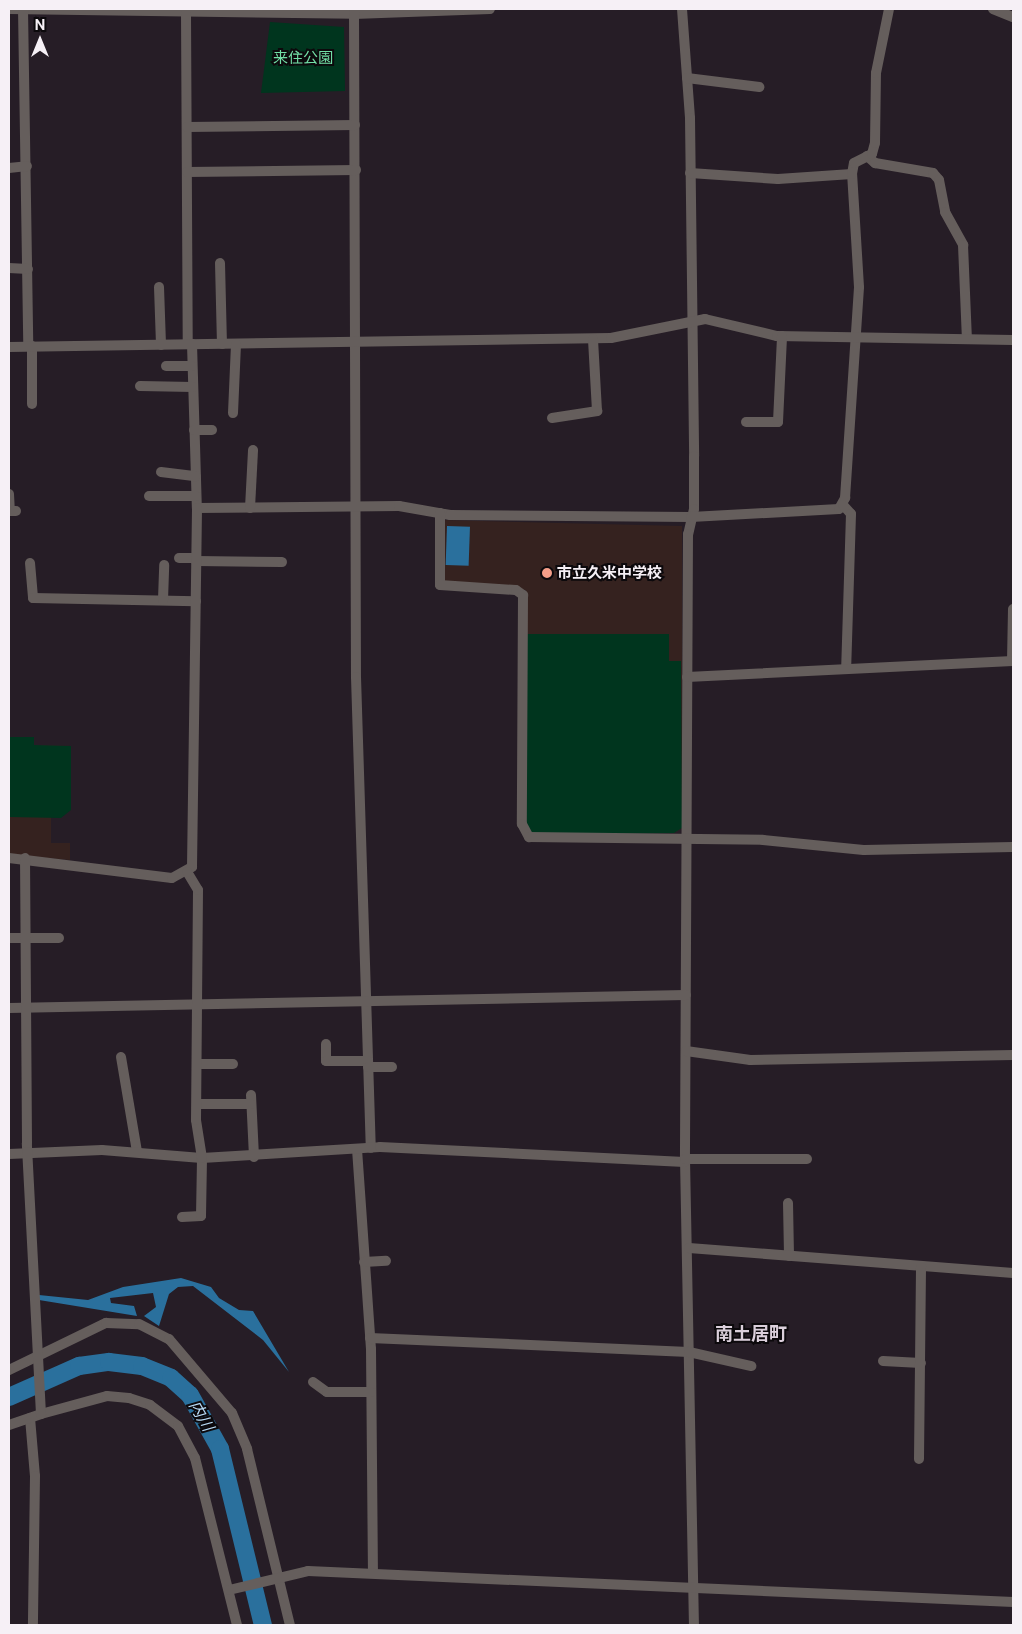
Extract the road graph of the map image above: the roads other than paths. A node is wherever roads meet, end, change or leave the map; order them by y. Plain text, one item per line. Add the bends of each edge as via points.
1 (9, 9) edge
2 (22, 9) edge
3 (490, 9) edge
4 (682, 9) edge
5 (889, 9) edge
6 (993, 9) edge
7 (211, 11) edge
8 (354, 12) edge
9 (186, 13) junction
10 (1013, 17) edge
11 (687, 78) junction
12 (758, 87) dead end
13 (355, 125) junction
14 (187, 128) junction
15 (867, 156) junction
16 (27, 166) junction
17 (9, 168) edge
18 (356, 170) junction
19 (187, 172) junction
20 (690, 173) junction
21 (852, 174) junction
22 (220, 263) dead end
23 (9, 268) edge
24 (28, 269) junction
25 (159, 287) dead end
26 (692, 320) junction
27 (782, 336) junction
28 (854, 338) junction
29 (593, 339) junction
30 (967, 339) junction
31 (1013, 340) edge
32 (357, 342) junction
33 (190, 344) junction
34 (222, 344) junction
35 (236, 344) junction
36 (161, 345) junction
37 (9, 346) edge
38 (30, 346) junction
39 (166, 366) dead end
40 (192, 366) junction
41 (140, 386) dead end
42 (193, 387) junction
43 (32, 404) dead end
44 (233, 413) dead end
45 (552, 418) dead end
46 (746, 422) dead end
47 (194, 430) junction
48 (212, 430) dead end
49 (253, 450) dead end
50 (162, 472) dead end
51 (196, 476) junction
52 (9, 494) edge
53 (150, 496) dead end
54 (196, 496) junction
55 (844, 505) junction
56 (357, 507) junction
57 (197, 508) junction
58 (250, 508) junction
59 (16, 511) dead end
60 (440, 513) junction
61 (691, 517) junction
62 (179, 558) dead end
63 (196, 560) junction
64 (282, 562) dead end
65 (30, 563) dead end
66 (164, 565) dead end
67 (163, 600) junction
68 (196, 601) junction
69 (1013, 609) edge
70 (1013, 661) edge
71 (846, 669) junction
72 (687, 677) junction
73 (685, 838) junction
74 (1013, 847) edge
75 (9, 858) edge
76 (26, 858) junction
77 (188, 872) junction
78 (9, 938) edge
79 (26, 938) junction
80 (59, 938) dead end
81 (686, 995) junction
82 (367, 1002) junction
83 (197, 1005) junction
84 (26, 1007) junction
85 (9, 1008) edge
86 (326, 1044) dead end
87 (686, 1051) junction
88 (1013, 1055) edge
89 (121, 1057) dead end
90 (198, 1064) junction
91 (233, 1064) dead end
92 (368, 1064) junction
93 (392, 1067) dead end
94 (197, 1104) junction
95 (371, 1148) junction
96 (357, 1149) junction
97 (137, 1152) junction
98 (28, 1153) junction
99 (9, 1154) edge
100 (254, 1157) junction
101 (202, 1158) junction
102 (807, 1159) dead end
103 (685, 1160) junction
104 (788, 1202) dead end
105 (182, 1217) dead end
106 (689, 1248) junction
107 (789, 1256) junction
108 (386, 1261) dead end
109 (364, 1262) junction
110 (921, 1266) junction
111 (1013, 1273) edge
112 (370, 1338) junction
113 (689, 1352) junction
114 (883, 1361) dead end
115 (37, 1362) junction
116 (921, 1364) junction
117 (751, 1366) dead end
118 (9, 1370) edge
119 (313, 1382) dead end
120 (371, 1392) junction
121 (40, 1411) junction
122 (30, 1418) junction
123 (9, 1425) edge
124 (919, 1459) dead end
125 (373, 1572) junction
126 (276, 1577) junction
127 (232, 1589) junction
128 (693, 1589) junction
129 (1013, 1602) edge
130 (33, 1625) edge
131 (237, 1625) edge
132 (290, 1625) edge
133 (694, 1625) edge

1 - 2 street
2 - 9 street
2 - 16 street
3 - 8 street
4 - 11 street
5 - 15 street via 876,73 875,144
6 - 10 street
7 - 8 street
7 - 9 street
8 - 13 street
9 - 14 street
11 - 12 street
11 - 20 street
13 - 14 street
13 - 18 street
14 - 19 street
15 - 21 street via 854,162
15 - 30 street via 875,163 933,173 939,180 945,212 964,244
16 - 17 street
16 - 24 street
18 - 19 street
18 - 32 street
19 - 33 street
20 - 21 street via 778,179
20 - 26 street
21 - 28 street via 860,274
22 - 34 street
23 - 24 street
24 - 38 street
25 - 36 street
26 - 27 street via 719,320
26 - 29 street
26 - 61 street
27 - 28 street
27 - 46 street via 778,422
28 - 30 street
28 - 55 street
29 - 32 street
29 - 45 street via 597,411
30 - 31 street
32 - 35 street
32 - 56 street
33 - 34 street
33 - 36 street
33 - 40 street
34 - 35 street
35 - 44 street
36 - 38 street
37 - 38 street
38 - 43 street
39 - 40 street
40 - 42 street
41 - 42 street
42 - 47 street
47 - 48 street
47 - 51 street
49 - 58 street
50 - 51 street
51 - 54 street
52 - 59 street via 10,511
53 - 54 street
54 - 57 street
55 - 61 street via 839,509
55 - 71 street via 851,514
56 - 58 street
56 - 60 street via 399,506
56 - 82 street via 356,677
57 - 58 street
57 - 63 street
60 - 61 street
60 - 73 street via 440,585 516,590 523,595 525,832 534,838
61 - 72 street
62 - 63 street
63 - 64 street
63 - 68 street
65 - 67 street via 33,598
66 - 67 street
67 - 68 street
68 - 77 street via 194,858
69 - 70 street
70 - 71 street
71 - 72 street
72 - 73 street
73 - 74 street via 864,850
73 - 81 street
75 - 76 street
76 - 77 street via 160,877
76 - 79 street
77 - 83 street via 198,890
78 - 79 street
79 - 80 street
79 - 84 street
81 - 82 street
81 - 87 street
82 - 83 street
82 - 92 street
83 - 84 street
83 - 90 street
84 - 85 street
84 - 98 street
86 - 92 street via 326,1062
87 - 88 street via 750,1060
87 - 103 street
89 - 97 street
90 - 91 street
90 - 94 street
92 - 93 street
92 - 95 street
94 - 100 street via 251,1100
94 - 101 street via 196,1143
95 - 96 street
95 - 103 street
96 - 100 street
96 - 109 street
97 - 98 street
97 - 101 street
98 - 99 street
98 - 115 street
100 - 101 street
101 - 105 street via 201,1216
102 - 103 street
103 - 106 street
104 - 107 street
106 - 107 street
106 - 113 street
107 - 110 street
108 - 109 street
109 - 112 street
110 - 111 street
110 - 116 street
112 - 113 street
112 - 120 street
113 - 117 street
113 - 128 street
114 - 116 street
115 - 118 street
115 - 121 street
115 - 126 street via 106,1323 140,1324 169,1340 232,1413 247,1449
116 - 124 street
119 - 120 street via 327,1392
120 - 125 street
121 - 122 street
121 - 127 street via 82,1401 122,1397 150,1405 178,1426 195,1458
122 - 123 street
122 - 130 street via 36,1476
125 - 126 street via 308,1571
125 - 128 street
126 - 127 street
126 - 132 street
127 - 131 street
128 - 129 street
128 - 133 street

